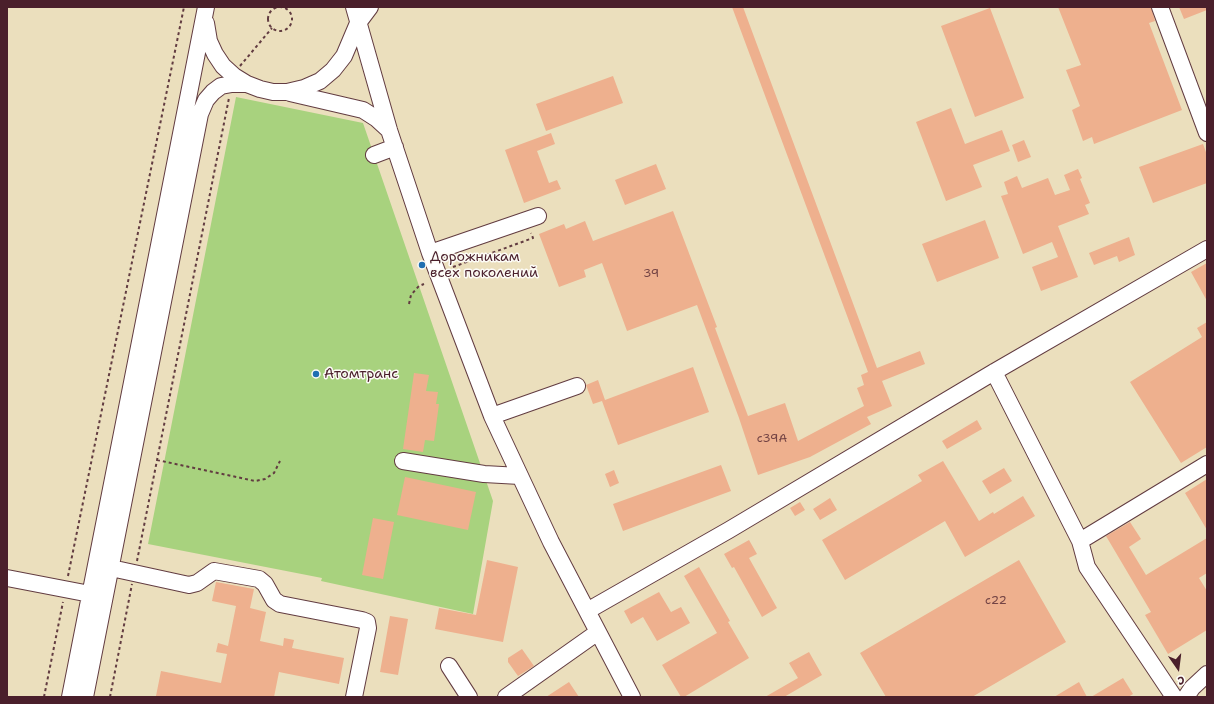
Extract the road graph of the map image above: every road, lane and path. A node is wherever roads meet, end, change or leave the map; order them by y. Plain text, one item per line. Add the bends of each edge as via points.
1 (184, 7) edge
2 (354, 7) edge
3 (370, 7) edge
4 (1160, 7) edge
5 (206, 9) edge
6 (358, 23) junction
7 (272, 28) junction
8 (238, 81) junction
9 (287, 92) junction
10 (390, 130) junction
11 (1207, 133) edge
12 (395, 147) junction
13 (374, 155) dead end
14 (532, 218) joint
15 (1207, 248) edge
16 (430, 253) junction
17 (453, 267) dead end
18 (151, 282) junction
19 (424, 284) dead end
20 (167, 286) junction
21 (409, 304) dead end
22 (994, 372) junction
23 (577, 386) dead end
24 (492, 416) junction
25 (157, 460) junction
26 (403, 461) dead end
27 (280, 462) dead end
28 (1207, 464) edge
29 (520, 476) junction
30 (1080, 541) junction
31 (136, 567) dead end
32 (111, 568) junction
33 (7, 578) edge
34 (133, 582) dead end
35 (66, 589) junction
36 (90, 594) junction
37 (587, 611) junction
38 (598, 632) junction
39 (449, 666) dead end
40 (1207, 674) edge
41 (44, 697) edge
42 (70, 697) edge
43 (85, 697) edge
44 (110, 697) edge
45 (354, 697) edge
46 (469, 697) edge
47 (506, 697) edge
48 (632, 697) edge
49 (1174, 697) edge
50 (1186, 697) edge

1 - 35 path
2 - 6 street
3 - 6 street
4 - 11 street
5 - 8 street via 206,26 215,54
5 - 18 street
6 - 9 street via 344,56 333,70 320,81
6 - 10 street
7 - 7 path via 281,31 289,27 292,18 288,10 279,7 271,11 268,20
7 - 8 path via 242,62
8 - 9 street via 273,92
8 - 20 street via 221,86 213,92 200,114
8 - 25 path
9 - 10 street via 363,110
10 - 12 street
12 - 13 street
12 - 16 street
14 - 16 street
14 - 17 path via 533,238
15 - 22 street
16 - 24 street
18 - 20 street
18 - 36 street
19 - 21 path via 411,295
20 - 32 street
22 - 30 street
22 - 37 street via 729,530
23 - 24 street
24 - 29 street
25 - 27 path via 255,481 265,479 274,473
25 - 31 path
26 - 29 street via 484,474
28 - 30 street
29 - 37 street
30 - 49 street via 1087,567
32 - 43 street
32 - 45 street via 189,585 197,583 214,571 259,580 263,581 274,600 280,604 367,622 368,628
33 - 35 street
34 - 44 path
35 - 36 street
35 - 41 path
36 - 42 street
37 - 38 street
38 - 47 street
38 - 48 street
39 - 46 street
40 - 50 street

